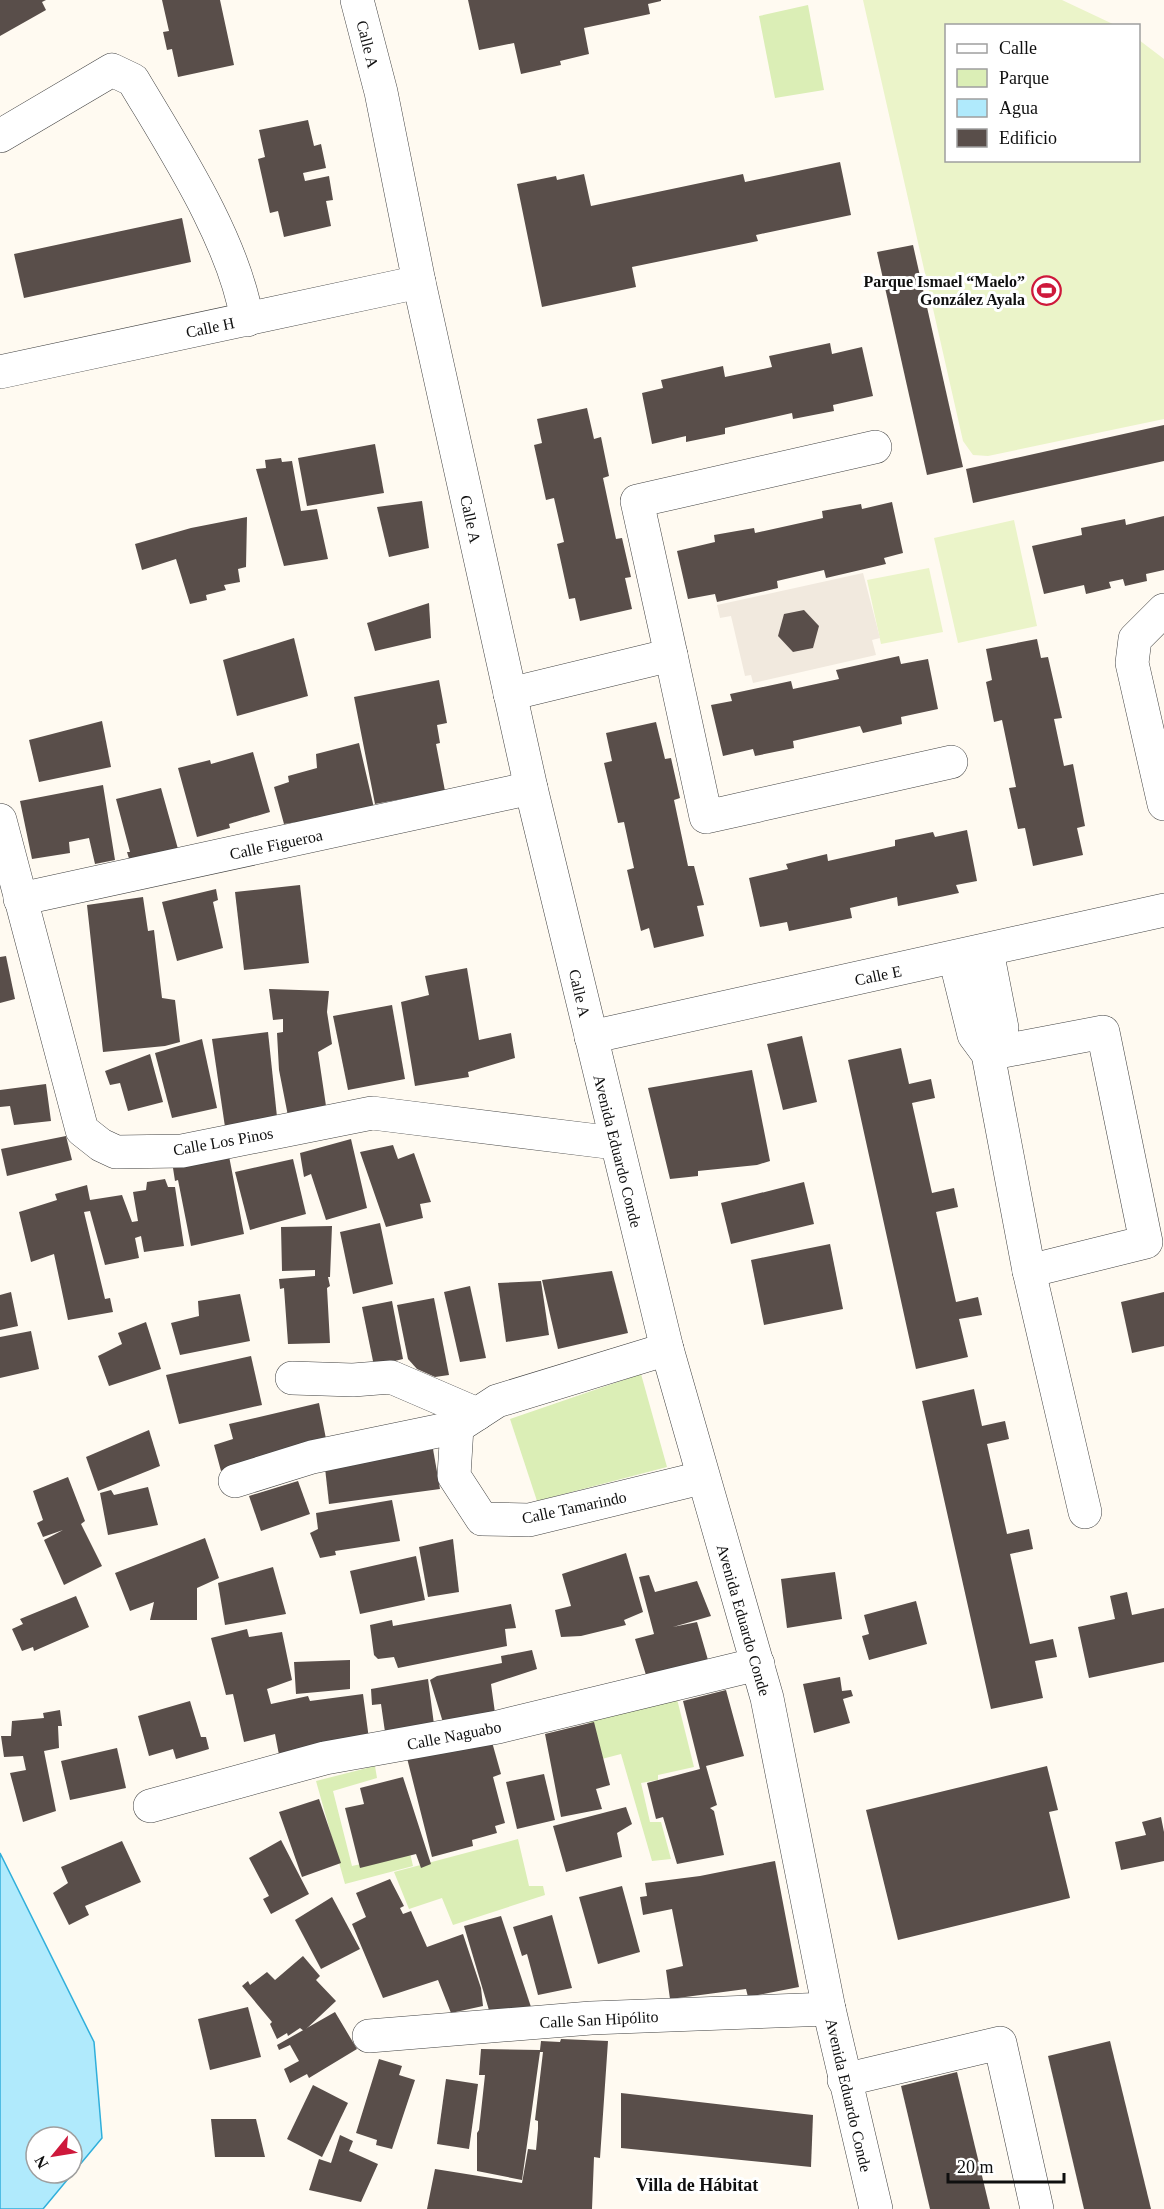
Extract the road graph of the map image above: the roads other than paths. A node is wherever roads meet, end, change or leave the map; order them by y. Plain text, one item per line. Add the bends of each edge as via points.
1 (357, 0) edge
2 (0, 136) edge
3 (419, 282) junction
4 (247, 320) junction
5 (0, 372) edge
6 (875, 447) dead end
7 (1164, 610) edge
8 (670, 655) junction
9 (510, 694) junction
10 (951, 762) dead end
11 (531, 788) junction
12 (1164, 804) edge
13 (0, 820) edge
14 (20, 899) junction
15 (1164, 910) edge
16 (987, 951) junction
17 (955, 958) junction
18 (591, 1037) junction
19 (988, 1054) junction
20 (615, 1143) junction
21 (1029, 1270) junction
22 (667, 1350) junction
23 (292, 1377) dead end
24 (467, 1420) junction
25 (702, 1478) junction
26 (235, 1480) dead end
27 (1085, 1512) dead end
28 (758, 1664) junction
29 (150, 1806) dead end
30 (829, 2009) junction
31 (369, 2036) dead end
32 (844, 2080) junction
33 (876, 2209) edge
34 (1037, 2209) edge

1 - 3 street, Calle A via 381,92
2 - 4 street via 112,70 133,80 211,217 243,296
3 - 4 street, Calle H
3 - 9 street, Calle A
4 - 5 street, Calle H
6 - 8 street via 637,501
7 - 12 street via 1135,639 1132,663
8 - 9 street
8 - 10 street via 706,817
9 - 11 street, Calle A
11 - 14 street, Calle Figueroa
11 - 18 street, Calle A
13 - 14 street, Calle Los Pinos
14 - 20 street, Calle Los Pinos via 82,1130 116,1152 182,1150 372,1113
15 - 16 street, Calle E
16 - 17 street, Calle E
16 - 19 street via 1002,1028
17 - 18 street, Calle E
17 - 19 street via 974,1035
18 - 20 street, Avenida Eduardo Conde
19 - 21 street
19 - 21 street via 1103,1032 1146,1242
20 - 22 street, Avenida Eduardo Conde
21 - 27 street
22 - 24 street via 497,1401
22 - 25 street, Avenida Eduardo Conde
23 - 24 street via 391,1377
24 - 25 street, Calle Tamarindo via 454,1476 482,1519 529,1520
24 - 26 street
25 - 28 street, Avenida Eduardo Conde
28 - 29 street, Calle Naguabo via 498,1727 326,1758
28 - 30 street, Avenida Eduardo Conde
30 - 31 street, Calle San Hipólito via 591,2018
30 - 32 street, Avenida Eduardo Conde
32 - 33 street, Avenida Eduardo Conde
32 - 34 street via 1000,2043

